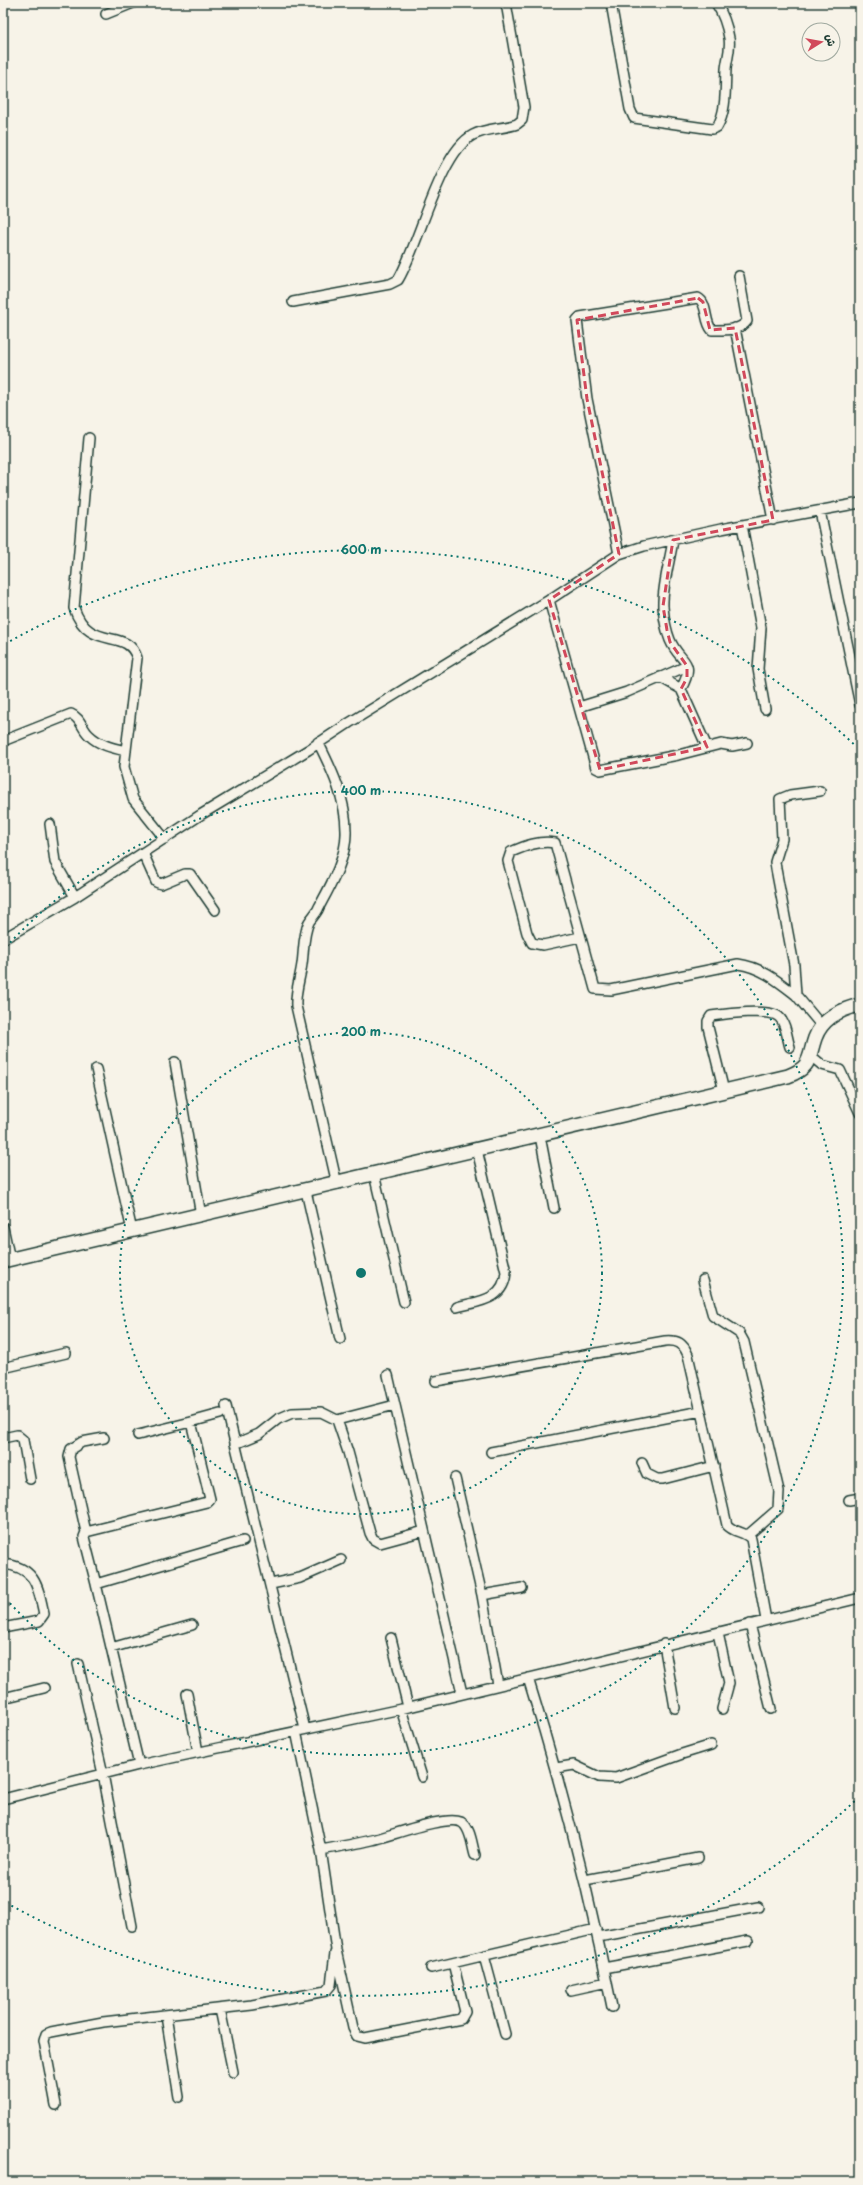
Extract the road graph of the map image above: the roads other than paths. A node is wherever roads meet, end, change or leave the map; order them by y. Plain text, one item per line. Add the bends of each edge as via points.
1 (133, 3) edge
2 (506, 3) edge
3 (611, 3) edge
4 (716, 3) edge
5 (106, 14) dead end
6 (739, 276) dead end
7 (293, 302) dead end
8 (736, 328) junction
9 (89, 438) dead end
10 (860, 503) edge
11 (820, 511) junction
12 (773, 520) junction
13 (742, 525) junction
14 (673, 540) junction
15 (619, 554) junction
16 (548, 600) junction
17 (688, 666) junction
18 (660, 677) junction
19 (681, 689) junction
20 (860, 705) edge
21 (579, 707) junction
22 (765, 709) dead end
23 (3, 741) edge
24 (318, 742) junction
25 (747, 743) dead end
26 (707, 747) junction
27 (126, 751) junction
28 (820, 791) dead end
29 (50, 824) dead end
30 (164, 839) junction
31 (143, 853) junction
32 (75, 897) junction
33 (215, 910) dead end
34 (580, 937) junction
35 (3, 939) edge
36 (796, 995) junction
37 (860, 1005) edge
38 (821, 1025) junction
39 (790, 1047) dead end
40 (811, 1056) junction
41 (175, 1062) dead end
42 (96, 1069) dead end
43 (724, 1091) junction
44 (860, 1113) edge
45 (540, 1136) junction
46 (477, 1150) junction
47 (374, 1174) junction
48 (337, 1184) junction
49 (306, 1191) junction
50 (554, 1208) dead end
51 (200, 1216) junction
52 (3, 1227) edge
53 (132, 1231) junction
54 (6, 1260) edge
55 (703, 1280) dead end
56 (404, 1302) dead end
57 (457, 1307) dead end
58 (340, 1340) dead end
59 (66, 1352) dead end
60 (3, 1368) edge
61 (388, 1375) dead end
62 (436, 1381) dead end
63 (395, 1405) junction
64 (226, 1406) dead end
65 (702, 1411) junction
66 (220, 1414) dead end
67 (337, 1420) junction
68 (191, 1422) junction
69 (138, 1435) dead end
70 (3, 1438) edge
71 (104, 1438) dead end
72 (236, 1444) junction
73 (491, 1452) dead end
74 (642, 1463) dead end
75 (714, 1466) junction
76 (455, 1478) dead end
77 (30, 1479) dead end
78 (860, 1498) edge
79 (849, 1500) dead end
80 (424, 1531) junction
81 (86, 1532) junction
82 (748, 1534) junction
83 (243, 1542) dead end
84 (342, 1560) dead end
85 (3, 1564) edge
86 (96, 1584) junction
87 (271, 1584) junction
88 (522, 1588) dead end
89 (482, 1595) junction
90 (860, 1598) edge
91 (766, 1620) junction
92 (750, 1624) junction
93 (192, 1625) dead end
94 (3, 1628) edge
95 (718, 1632) junction
96 (391, 1638) dead end
97 (664, 1644) junction
98 (111, 1648) junction
99 (78, 1664) dead end
100 (528, 1678) junction
101 (498, 1685) junction
102 (44, 1688) dead end
103 (462, 1693) junction
104 (187, 1694) dead end
105 (3, 1698) edge
106 (404, 1708) junction
107 (675, 1708) dead end
108 (722, 1709) dead end
109 (771, 1709) dead end
110 (301, 1730) junction
111 (711, 1745) dead end
112 (198, 1752) junction
113 (139, 1765) junction
114 (556, 1768) junction
115 (103, 1774) junction
116 (422, 1777) dead end
117 (3, 1799) edge
118 (322, 1850) junction
119 (475, 1855) dead end
120 (698, 1858) dead end
121 (585, 1880) junction
122 (758, 1907) dead end
123 (132, 1926) dead end
124 (597, 1933) junction
125 (748, 1941) dead end
126 (336, 1950) junction
127 (484, 1956) junction
128 (453, 1963) junction
129 (431, 1968) dead end
130 (604, 1968) junction
131 (607, 1982) junction
132 (571, 1990) dead end
133 (612, 2007) dead end
134 (220, 2009) junction
135 (166, 2016) junction
136 (505, 2034) dead end
137 (234, 2072) dead end
138 (179, 2098) dead end
139 (56, 2105) dead end

1 - 5 street
2 - 7 street via 524,107 522,120 518,124 473,135 458,149 439,183 398,280 390,284
3 - 4 street via 630,109 634,118 712,129 719,124 724,104 726,67 730,52 726,25
6 - 8 street via 747,321
8 - 12 street
8 - 15 street via 712,330 707,321 703,302 698,298 580,317 577,320 587,399
9 - 27 street via 74,608 87,631 129,644 135,651 137,658
10 - 11 street
11 - 12 street
11 - 20 street
12 - 13 street
13 - 14 street
13 - 22 street via 761,628 758,669
14 - 15 street
14 - 17 street via 663,606 670,642
15 - 16 street
16 - 21 street
16 - 24 street
17 - 18 street
17 - 19 street via 687,678
18 - 19 street
18 - 21 street via 626,692
19 - 26 street
21 - 26 street via 596,768 600,770
23 - 27 street via 72,714 78,718 91,737 103,745
24 - 30 street
24 - 48 street via 340,795 346,832 345,848 334,879 305,933 296,1006
25 - 26 street
27 - 30 street via 124,767 133,799
28 - 36 street via 783,796 778,804 782,839 775,862 794,965
29 - 32 street via 56,862
30 - 31 street
31 - 32 street
31 - 33 street via 156,882 162,884 190,874
32 - 35 street
34 - 34 street via 555,843 547,841 511,852 508,861 532,943 543,945
34 - 36 street via 595,989 611,990 738,964 752,966 773,977
36 - 38 street
37 - 38 street via 843,1010
38 - 40 street via 814,1039
39 - 43 street via 781,1019 774,1014 711,1016 708,1027
40 - 43 street via 806,1066 795,1074
40 - 44 street via 822,1065 840,1070
41 - 51 street
42 - 53 street
43 - 45 street
45 - 46 street
45 - 50 street
46 - 47 street
46 - 57 street via 506,1272 505,1283 500,1291 490,1298
47 - 48 street
47 - 56 street
48 - 49 street
49 - 51 street
49 - 58 street
51 - 53 street
52 - 54 street
53 - 54 street
55 - 82 street via 713,1316 734,1328 744,1342 779,1491 778,1509
59 - 60 street
61 - 63 street
62 - 65 street via 673,1340 685,1347
63 - 67 street
63 - 80 street
64 - 72 street
65 - 73 street
65 - 75 street
66 - 68 street
67 - 72 street via 321,1412 292,1413 278,1419 259,1434
67 - 80 street via 373,1539 380,1543
68 - 69 street
68 - 81 street via 210,1499 200,1504
70 - 77 street via 17,1435 23,1440
71 - 81 street via 82,1442 71,1449 69,1457
72 - 87 street
74 - 75 street via 647,1474 657,1479
75 - 82 street via 727,1526 731,1530
76 - 89 street
78 - 79 street
80 - 103 street
81 - 86 street via 84,1537
82 - 91 street via 753,1546
83 - 86 street
84 - 87 street via 300,1578
85 - 94 street via 13,1565 34,1578 44,1614 40,1621
86 - 98 street
87 - 110 street
88 - 89 street
89 - 101 street
90 - 91 street
91 - 92 street
92 - 95 street
92 - 109 street
93 - 98 street
95 - 97 street
95 - 108 street via 729,1683
96 - 106 street
97 - 100 street
97 - 107 street
98 - 113 street
99 - 115 street
100 - 101 street
100 - 114 street
101 - 103 street
102 - 105 street
103 - 106 street
104 - 112 street
106 - 110 street
106 - 116 street
110 - 112 street
110 - 118 street
111 - 114 street via 616,1778 599,1777 574,1765
112 - 113 street
113 - 115 street
114 - 121 street
115 - 117 street
115 - 123 street
118 - 119 street via 373,1840 436,1822 455,1821 462,1823 468,1830
118 - 126 street
120 - 121 street
121 - 124 street
122 - 124 street
124 - 127 street
124 - 130 street
125 - 130 street
126 - 128 street via 353,2028 360,2038 461,2019 465,2015
126 - 134 street via 331,1985 326,1991
127 - 128 street
127 - 136 street
128 - 129 street
130 - 131 street
131 - 132 street
131 - 133 street
134 - 135 street
134 - 137 street
135 - 138 street
135 - 139 street via 103,2022 46,2034 44,2041

